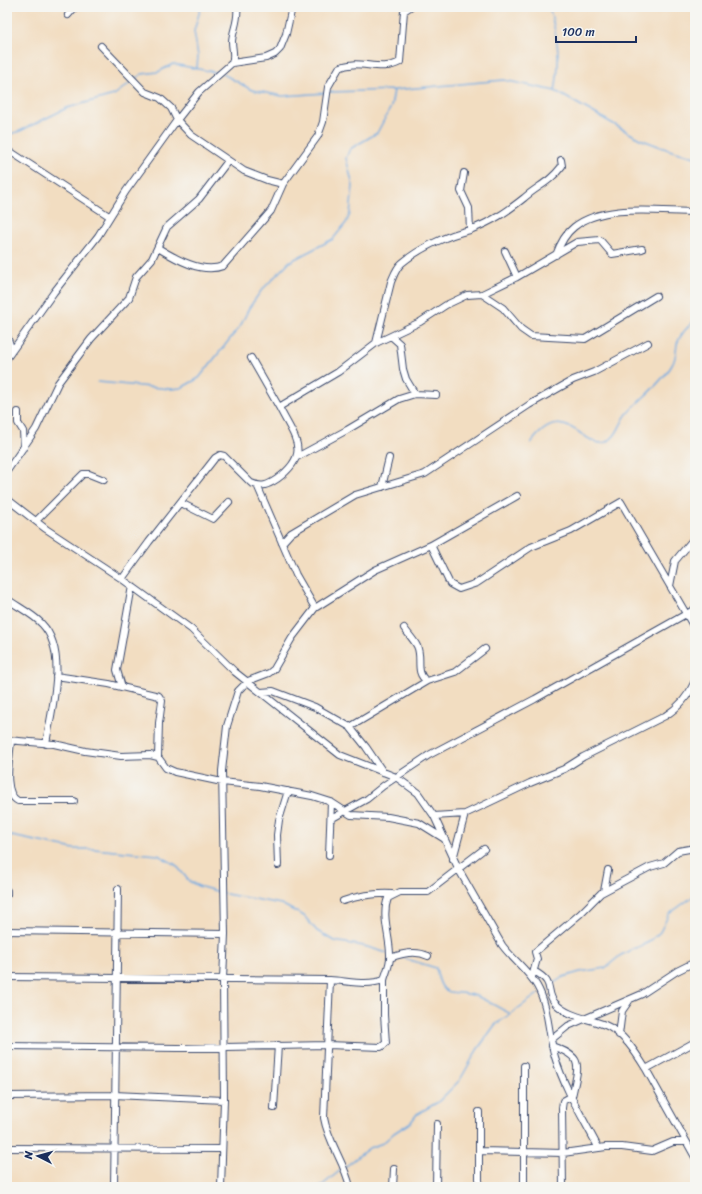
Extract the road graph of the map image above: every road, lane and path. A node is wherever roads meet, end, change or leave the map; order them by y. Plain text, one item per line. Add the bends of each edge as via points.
1 (74, 7) edge
2 (237, 7) edge
3 (292, 7) edge
4 (410, 7) edge
5 (404, 9) edge
6 (68, 15) dead end
7 (100, 46) dead end
8 (232, 63) junction
9 (177, 120) junction
10 (11, 152) dead end
11 (561, 160) dead end
12 (228, 161) junction
13 (464, 173) dead end
14 (283, 184) junction
15 (695, 212) edge
16 (109, 216) junction
17 (470, 230) junction
18 (158, 248) junction
19 (642, 249) dead end
20 (505, 251) dead end
21 (556, 255) junction
22 (518, 277) junction
23 (482, 294) junction
24 (656, 296) dead end
25 (7, 336) edge
26 (391, 336) junction
27 (376, 343) junction
28 (648, 343) dead end
29 (12, 351) junction
30 (7, 358) edge
31 (251, 358) dead end
32 (415, 394) junction
33 (436, 395) dead end
34 (279, 407) junction
35 (18, 412) dead end
36 (24, 447) junction
37 (297, 457) junction
38 (389, 458) dead end
39 (7, 471) edge
40 (104, 480) dead end
41 (257, 485) junction
42 (382, 487) junction
43 (517, 496) dead end
44 (7, 499) edge
45 (229, 502) dead end
46 (181, 503) junction
47 (36, 521) junction
48 (695, 537) edge
49 (282, 543) junction
50 (431, 545) junction
51 (122, 579) junction
52 (132, 586) junction
53 (670, 586) junction
54 (7, 599) edge
55 (315, 608) junction
56 (695, 609) edge
57 (686, 613) junction
58 (404, 628) dead end
59 (695, 629) edge
60 (485, 649) dead end
61 (56, 676) junction
62 (427, 681) junction
63 (695, 681) edge
64 (248, 682) junction
65 (122, 687) junction
66 (261, 692) junction
67 (350, 727) junction
68 (9, 740) edge
69 (46, 744) junction
70 (158, 757) junction
71 (383, 772) junction
72 (396, 777) junction
73 (222, 782) junction
74 (288, 791) junction
75 (74, 801) dead end
76 (331, 802) junction
77 (344, 811) junction
78 (465, 814) junction
79 (434, 816) junction
80 (330, 819) junction
81 (443, 838) junction
82 (695, 848) edge
83 (484, 849) dead end
84 (329, 855) dead end
85 (453, 859) junction
86 (278, 865) dead end
87 (458, 870) junction
88 (608, 870) dead end
89 (118, 889) dead end
90 (604, 891) junction
91 (392, 894) junction
92 (343, 901) dead end
93 (7, 931) edge
94 (117, 932) junction
95 (225, 934) junction
96 (428, 956) dead end
97 (390, 958) junction
98 (695, 962) edge
99 (533, 974) junction
100 (7, 977) edge
101 (116, 978) junction
102 (223, 979) junction
103 (330, 980) junction
104 (384, 980) junction
105 (629, 1000) junction
106 (583, 1019) junction
107 (619, 1035) junction
108 (695, 1042) edge
109 (552, 1043) junction
110 (278, 1045) junction
111 (328, 1045) junction
112 (7, 1046) edge
113 (224, 1046) junction
114 (114, 1047) junction
115 (524, 1066) dead end
116 (646, 1070) junction
117 (114, 1095) junction
118 (7, 1096) edge
119 (572, 1096) junction
120 (224, 1100) junction
121 (274, 1108) dead end
122 (479, 1112) dead end
123 (437, 1124) dead end
124 (686, 1142) junction
125 (598, 1147) junction
126 (7, 1148) edge
127 (114, 1148) junction
128 (222, 1149) junction
129 (480, 1151) junction
130 (524, 1152) junction
131 (563, 1153) junction
132 (695, 1157) edge
133 (394, 1169) dead end
134 (114, 1187) edge
135 (221, 1187) edge
136 (350, 1187) edge
137 (393, 1187) edge
138 (436, 1187) edge
139 (479, 1187) edge
140 (524, 1187) edge
141 (563, 1187) edge

1 - 6 street
2 - 8 street
3 - 8 street via 286,34 275,54
4 - 5 street
5 - 14 street via 400,62 385,67 349,64 339,68 328,87 322,128
7 - 9 street via 146,92 160,98 171,108
8 - 9 street via 199,92
9 - 12 street via 191,135
9 - 16 street
10 - 16 street
11 - 17 street via 562,166 551,180 503,214
12 - 14 street via 258,176
12 - 18 street via 199,199 167,227
13 - 17 street via 462,191 469,208
14 - 18 street via 270,211 223,266 215,269 203,268 174,258
15 - 21 street via 623,210 588,219 569,232
16 - 29 street via 98,236
17 - 27 street via 418,252 401,264 391,282
18 - 36 street via 136,277 126,304 91,339 58,383
19 - 21 street via 612,254 600,240 586,240 577,242
20 - 22 street
21 - 22 street
22 - 23 street
23 - 24 street via 503,308 531,336 585,339
23 - 26 street via 467,295 454,301
25 - 29 street
26 - 27 street
26 - 32 street via 400,344 406,379
27 - 34 street via 338,372
28 - 42 street via 529,405 425,474
29 - 30 street
31 - 34 street
32 - 33 street
32 - 37 street via 399,399
34 - 37 street via 297,443
35 - 36 street
36 - 39 street
37 - 41 street via 290,470 270,484
38 - 42 street
40 - 47 street via 83,474
41 - 46 street via 251,483 220,455 214,458
41 - 49 street
42 - 49 street via 355,495 337,505 291,533
43 - 50 street
44 - 47 street
45 - 46 street via 213,519
46 - 51 street
47 - 51 street
48 - 53 street via 675,561
49 - 55 street via 304,592
50 - 53 street via 450,584 462,588 477,583 531,547 571,531 621,502
50 - 55 street via 375,570
51 - 52 street
52 - 64 street via 191,629
52 - 65 street via 117,670
53 - 57 street
54 - 61 street via 48,630 56,660
55 - 64 street via 292,638 274,669 269,674
56 - 57 street
57 - 59 street
57 - 72 street via 531,702 429,755
58 - 62 street via 417,646 420,673
60 - 62 street via 455,672
61 - 65 street
61 - 69 street
62 - 67 street
63 - 78 street via 681,702 665,716 558,772 530,782
64 - 66 street
64 - 73 street via 238,691 232,704 225,740
65 - 70 street via 161,698
66 - 67 street via 273,691 315,706
66 - 71 street via 340,755
67 - 71 street
68 - 69 street
68 - 75 street via 8,784 12,798 18,801
69 - 70 street via 121,756
70 - 73 street via 170,771
71 - 72 street
72 - 77 street via 367,799
72 - 79 street via 418,793
73 - 74 street
73 - 95 street
74 - 76 street
74 - 86 street via 278,820
76 - 77 street
76 - 80 street
77 - 80 street
77 - 81 street via 359,817 388,817 419,823
78 - 79 street
78 - 85 street
79 - 81 street
80 - 84 street
81 - 85 street
82 - 90 street via 678,851 664,863 650,867
83 - 87 street
85 - 87 street
87 - 91 street via 428,892
87 - 99 street via 502,945
88 - 90 street
89 - 94 street
90 - 99 street via 535,952 537,959
91 - 92 street via 373,893
91 - 97 street via 386,903
93 - 94 street
94 - 95 street
94 - 101 street
95 - 102 street
96 - 97 street via 420,952
97 - 104 street
98 - 105 street
99 - 106 street via 547,980 554,1002
99 - 109 street via 543,997
100 - 101 street
101 - 102 street
101 - 114 street
102 - 103 street
102 - 113 street
103 - 104 street via 368,983
103 - 111 street
104 - 111 street via 384,1046
105 - 106 street
105 - 107 street via 622,1011
106 - 107 street via 606,1025
106 - 109 street via 568,1026
107 - 116 street
108 - 116 street
109 - 119 street via 555,1057
109 - 119 street via 577,1061
110 - 111 street
110 - 113 street
110 - 121 street
111 - 136 street via 324,1118
112 - 114 street
113 - 114 street
113 - 120 street
114 - 117 street
115 - 130 street
116 - 124 street
117 - 118 street
117 - 120 street
117 - 127 street
119 - 125 street
119 - 131 street via 563,1102
120 - 128 street
122 - 129 street
123 - 138 street
124 - 125 street via 673,1142 652,1151
124 - 132 street
125 - 131 street
126 - 127 street
127 - 128 street
127 - 134 street
128 - 135 street
129 - 130 street
129 - 139 street
130 - 131 street
130 - 140 street
131 - 141 street
133 - 137 street

